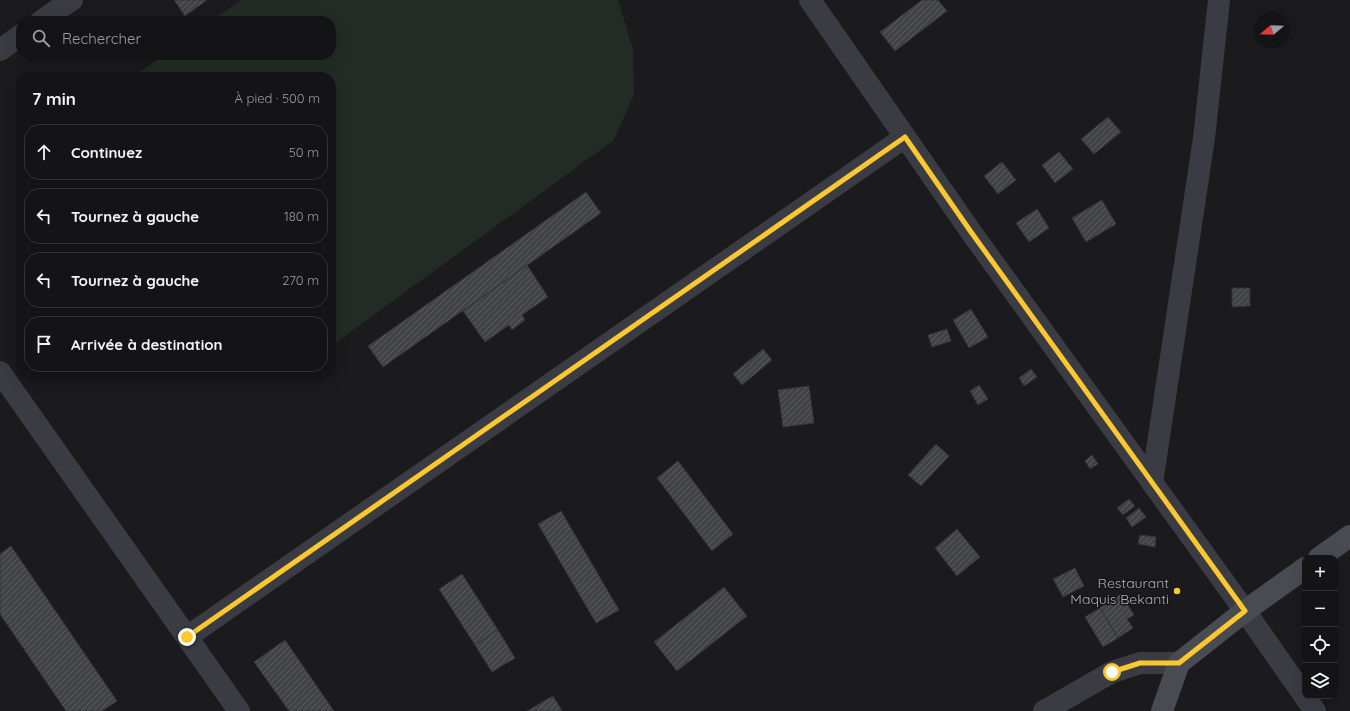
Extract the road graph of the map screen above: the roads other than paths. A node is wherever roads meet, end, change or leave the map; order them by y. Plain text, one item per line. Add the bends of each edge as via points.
1 (72, 0) edge
2 (810, 0) edge
3 (1219, 0) edge
4 (48, 16) edge
5 (16, 39) edge
6 (0, 50) edge
7 (905, 137) junction
8 (0, 372) edge
9 (1152, 483) junction
10 (1350, 536) edge
11 (1323, 555) edge
12 (1302, 570) edge
13 (1245, 611) junction
14 (187, 637) junction
15 (1179, 663) junction
16 (239, 711) edge
17 (1044, 711) edge
18 (1162, 711) edge
19 (1315, 711) edge

1 - 4 street
2 - 7 street
3 - 9 street via 1204,138
5 - 6 street
7 - 9 street
7 - 14 street
8 - 14 street
9 - 13 street
10 - 11 street
12 - 13 street
13 - 15 street
13 - 19 street
14 - 16 street
15 - 17 street via 1140,663 1112,672
15 - 18 street

